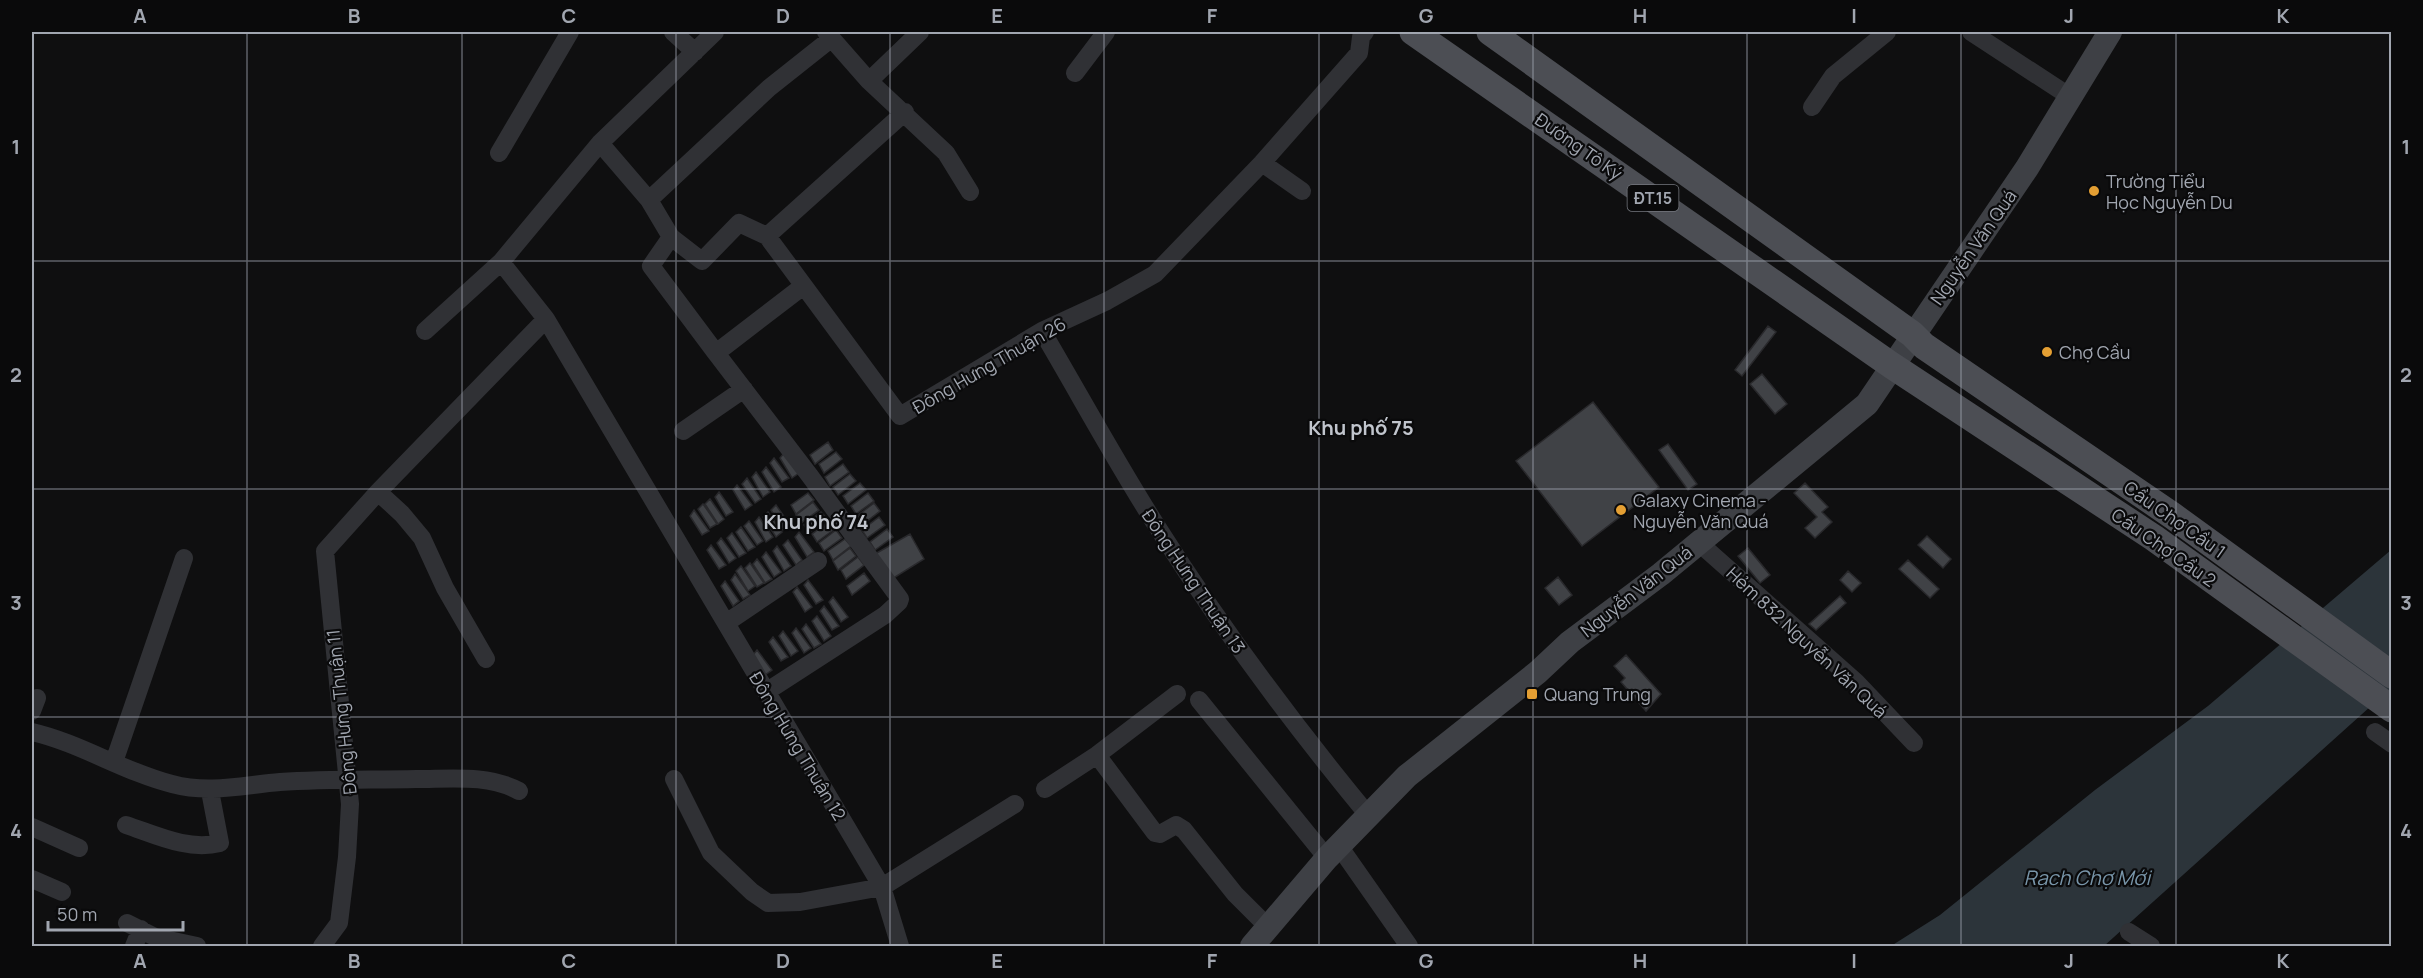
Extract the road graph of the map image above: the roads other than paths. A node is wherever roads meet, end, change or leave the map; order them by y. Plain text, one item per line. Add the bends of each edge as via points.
1 (570, 32) edge
2 (674, 32) edge
3 (715, 32) edge
4 (920, 32) edge
5 (1106, 32) edge
6 (1365, 32) edge
7 (1413, 32) edge
8 (1490, 32) edge
9 (1887, 32) edge
10 (1971, 32) edge
11 (2110, 32) edge
12 (829, 35) edge
13 (694, 52) junction
14 (1075, 73) dead end
15 (869, 81) junction
16 (2069, 96) junction
17 (1812, 106) dead end
18 (905, 112) junction
19 (600, 143) junction
20 (499, 153) dead end
21 (1262, 163) junction
22 (1302, 191) dead end
23 (970, 192) dead end
24 (649, 200) junction
25 (767, 236) junction
26 (671, 237) junction
27 (501, 262) junction
28 (802, 286) junction
29 (546, 319) junction
30 (425, 331) dead end
31 (1042, 331) junction
32 (1912, 334) junction
33 (716, 353) junction
34 (1891, 365) junction
35 (744, 389) junction
36 (683, 431) dead end
37 (378, 492) junction
38 (1698, 542) junction
39 (184, 558) dead end
40 (818, 561) dead end
41 (726, 623) junction
42 (486, 659) dead end
43 (2391, 675) edge
44 (766, 692) junction
45 (1177, 694) dead end
46 (1199, 700) dead end
47 (2391, 709) edge
48 (32, 732) edge
49 (2375, 732) dead end
50 (1914, 743) dead end
51 (2391, 744) edge
52 (1097, 755) junction
53 (114, 762) junction
54 (348, 778) junction
55 (674, 779) dead end
56 (1045, 789) dead end
57 (210, 791) junction
58 (519, 791) dead end
59 (1015, 804) dead end
60 (1368, 816) junction
61 (126, 825) dead end
62 (32, 827) edge
63 (79, 848) dead end
64 (1333, 852) junction
65 (32, 879) edge
66 (882, 887) junction
67 (62, 892) dead end
68 (1268, 927) junction
69 (2129, 932) dead end
70 (134, 933) edge
71 (197, 946) edge
72 (322, 946) edge
73 (900, 946) edge
74 (1252, 946) edge
75 (1409, 946) edge
76 (2151, 946) edge

1 - 20 street
2 - 13 street
3 - 13 street
4 - 15 street
5 - 14 street
6 - 21 street, Đông Hưng Thuận 26 via 1359,53
7 - 34 main road, Đường Tô Ký / ĐT.15
8 - 32 main road, ĐT.15
9 - 17 street via 1833,76
10 - 16 street
11 - 16 main road, Nguyễn Văn Quá
12 - 15 street
12 - 24 street
13 - 19 street
15 - 18 street
16 - 32 main road, Nguyễn Văn Quá via 2027,168
18 - 23 street via 946,153
18 - 25 street
19 - 24 street
19 - 27 street
21 - 22 street
21 - 31 street, Đông Hưng Thuận 26 via 1155,274
24 - 26 street
25 - 26 street via 739,223 702,261
25 - 28 street, Đông Hưng Thuận 26
26 - 33 street via 651,266
27 - 29 street, Đông Hưng Thuận 12
27 - 30 street
28 - 31 street, Đông Hưng Thuận 26 via 900,416
28 - 33 street
29 - 37 street, Đông Hưng Thuận 11
29 - 41 street, Đông Hưng Thuận 12
31 - 60 street, Đông Hưng Thuận 13 via 1157,527 1301,734
32 - 34 main road, Nguyễn Văn Quá
32 - 43 main road, Cầu Chợ Cầu 1 via 1955,368 2173,516
33 - 35 street
34 - 38 main road, Nguyễn Văn Quá via 1867,404
34 - 47 main road, Cầu Chợ Cầu 2 via 2154,538
35 - 36 street
35 - 44 street via 900,599 885,615
37 - 42 street via 422,538 445,588
37 - 54 street, Đông Hưng Thuận 11 via 325,551
38 - 50 street, Hẻm 832 Nguyễn Văn Quá via 1856,682
38 - 60 main road, Nguyễn Văn Quá via 1407,776
39 - 53 street
40 - 41 street
41 - 44 street, Đông Hưng Thuận 12
44 - 66 street, Đông Hưng Thuận 12
45 - 52 street
46 - 64 street
48 - 53 street via 52,736
49 - 51 street
52 - 56 street
52 - 68 street via 1155,833 1176,825 1184,830 1235,894
53 - 57 street via 171,784
54 - 57 street
54 - 58 street via 471,779 504,783
54 - 72 street, Đông Hưng Thuận 11 via 347,857 339,923
55 - 66 street via 711,853 768,903 800,902
57 - 61 street via 220,843 206,847 173,841
59 - 66 street
60 - 64 main road, Nguyễn Văn Quá
62 - 63 street
64 - 68 main road, Nguyễn Văn Quá
64 - 75 street
65 - 67 street
66 - 73 street, Đông Hưng Thuận 12
68 - 74 main road, Nguyễn Văn Quá
69 - 76 street
70 - 71 street

